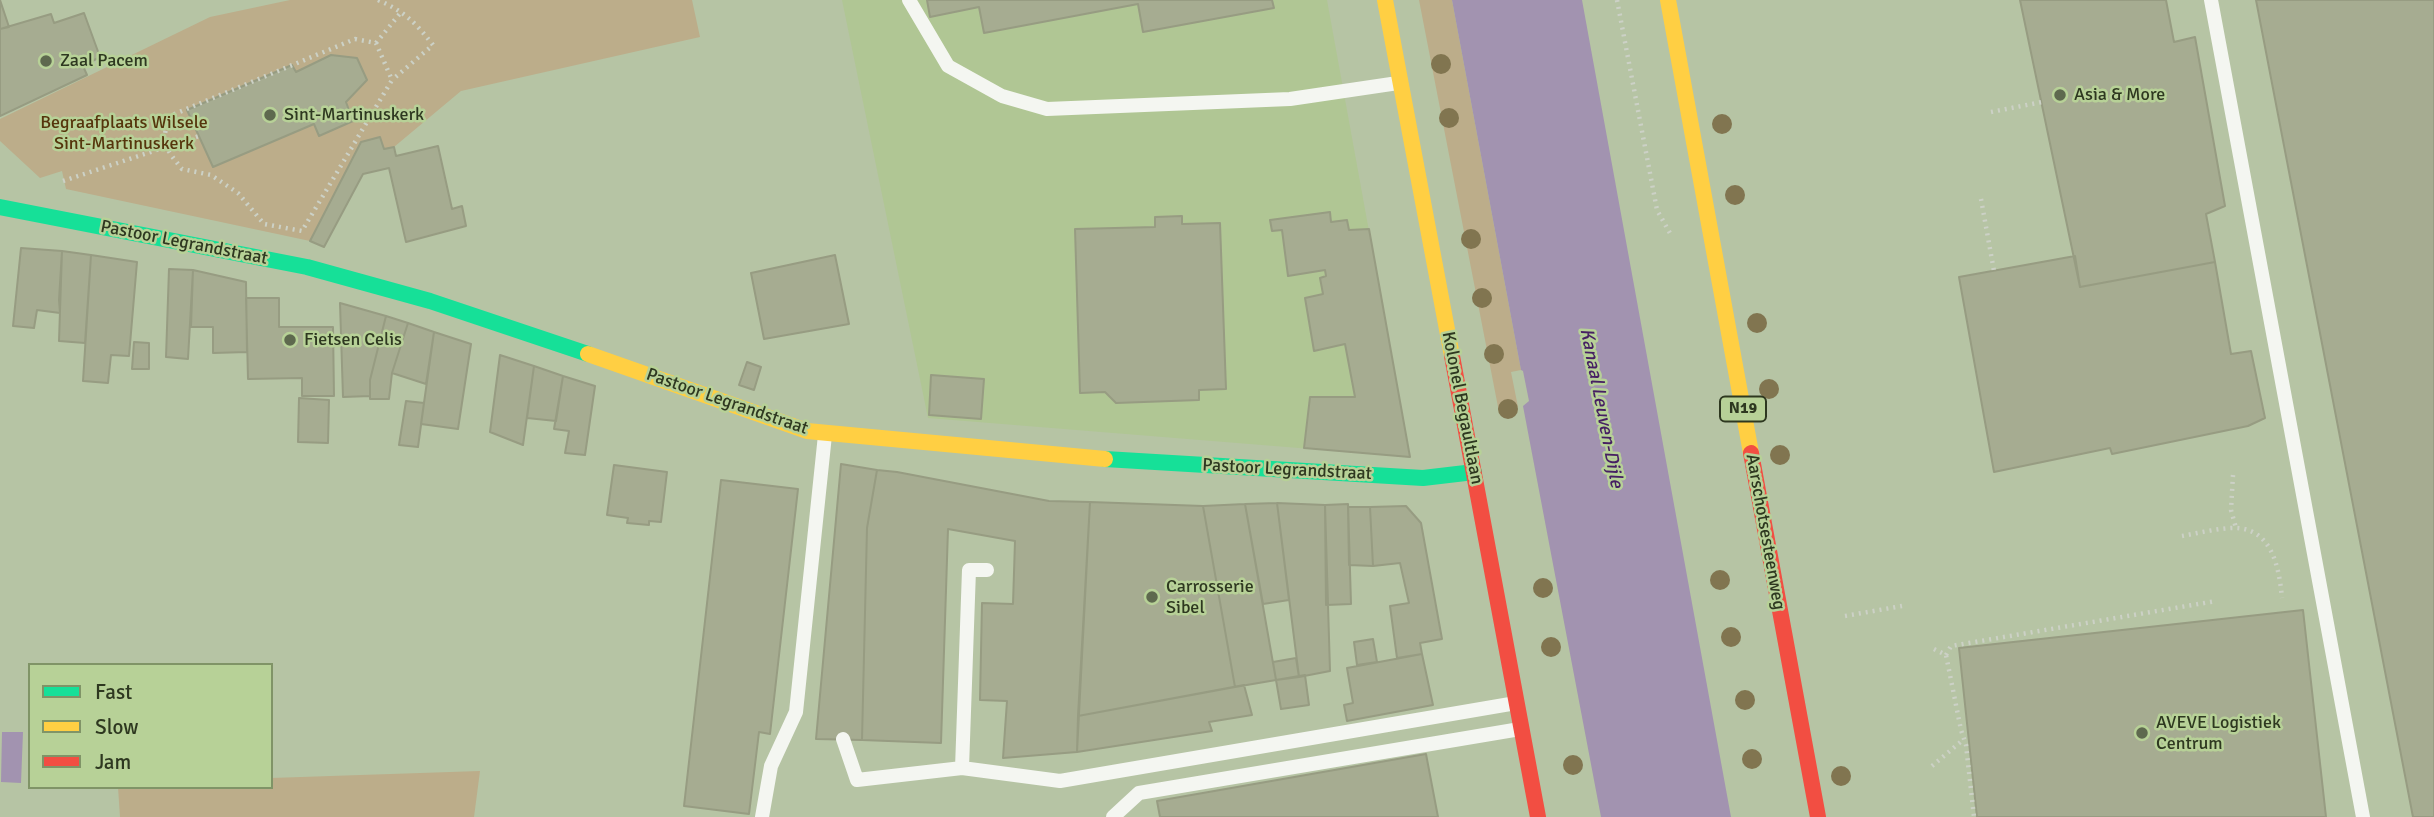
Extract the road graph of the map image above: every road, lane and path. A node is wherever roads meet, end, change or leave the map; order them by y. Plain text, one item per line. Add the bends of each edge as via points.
1 (378, 0) edge
2 (909, 0) edge
3 (1385, 0) edge
4 (1617, 0) edge
5 (1668, 0) edge
6 (2211, 0) edge
7 (402, 11) junction
8 (376, 43) junction
9 (392, 80) junction
10 (1400, 83) junction
11 (2042, 102) dead end
12 (1991, 112) dead end
13 (199, 136) dead end
14 (166, 149) junction
15 (1981, 199) dead end
16 (0, 207) edge
17 (38, 215) junction
18 (1674, 240) dead end
19 (1994, 271) dead end
20 (825, 433) junction
21 (1474, 472) junction
22 (2233, 475) dead end
23 (2236, 528) junction
24 (2182, 536) dead end
25 (987, 570) dead end
26 (2282, 598) dead end
27 (2216, 601) dead end
28 (1902, 606) dead end
29 (1845, 616) dead end
30 (1934, 649) dead end
31 (1946, 655) junction
32 (1517, 703) junction
33 (1522, 729) junction
34 (842, 739) dead end
35 (1964, 739) junction
36 (1932, 766) dead end
37 (962, 768) junction
38 (762, 817) edge
39 (1113, 817) edge
40 (1538, 817) edge
41 (1818, 817) edge
42 (1974, 817) edge
43 (2363, 817) edge

1 - 7 path
2 - 10 lane via 948,66 1002,96 1047,109 1290,99
3 - 10 street, Kolonel Begaultlaan
4 - 18 path via 1657,210
5 - 41 street, Aarschotsesteenweg / N19
6 - 43 lane
7 - 8 path
7 - 9 path via 433,44
8 - 9 path
8 - 14 path via 355,39 172,116 165,127
9 - 14 path via 302,231 264,224 238,193 211,175 182,169
10 - 21 street, Kolonel Begaultlaan
11 - 12 path
13 - 14 path
14 - 17 path via 56,184 41,194
15 - 19 path
16 - 17 street, Pastoor Legrandstraat
17 - 20 street, Pastoor Legrandstraat via 307,267 429,301 807,431
20 - 21 street, Pastoor Legrandstraat via 1111,460 1423,478
20 - 38 lane via 796,712 771,765
21 - 32 street, Kolonel Begaultlaan
22 - 23 path via 2231,510
23 - 24 path
23 - 26 path via 2260,538 2271,549
25 - 37 lane via 969,570
27 - 31 path via 1951,646
28 - 29 path
30 - 31 path
31 - 35 path
32 - 33 street, Kolonel Begaultlaan
32 - 37 lane via 1060,781
33 - 39 lane via 1139,793
33 - 40 street, Kolonel Begaultlaan
34 - 37 lane via 857,780
35 - 36 path
35 - 42 path

